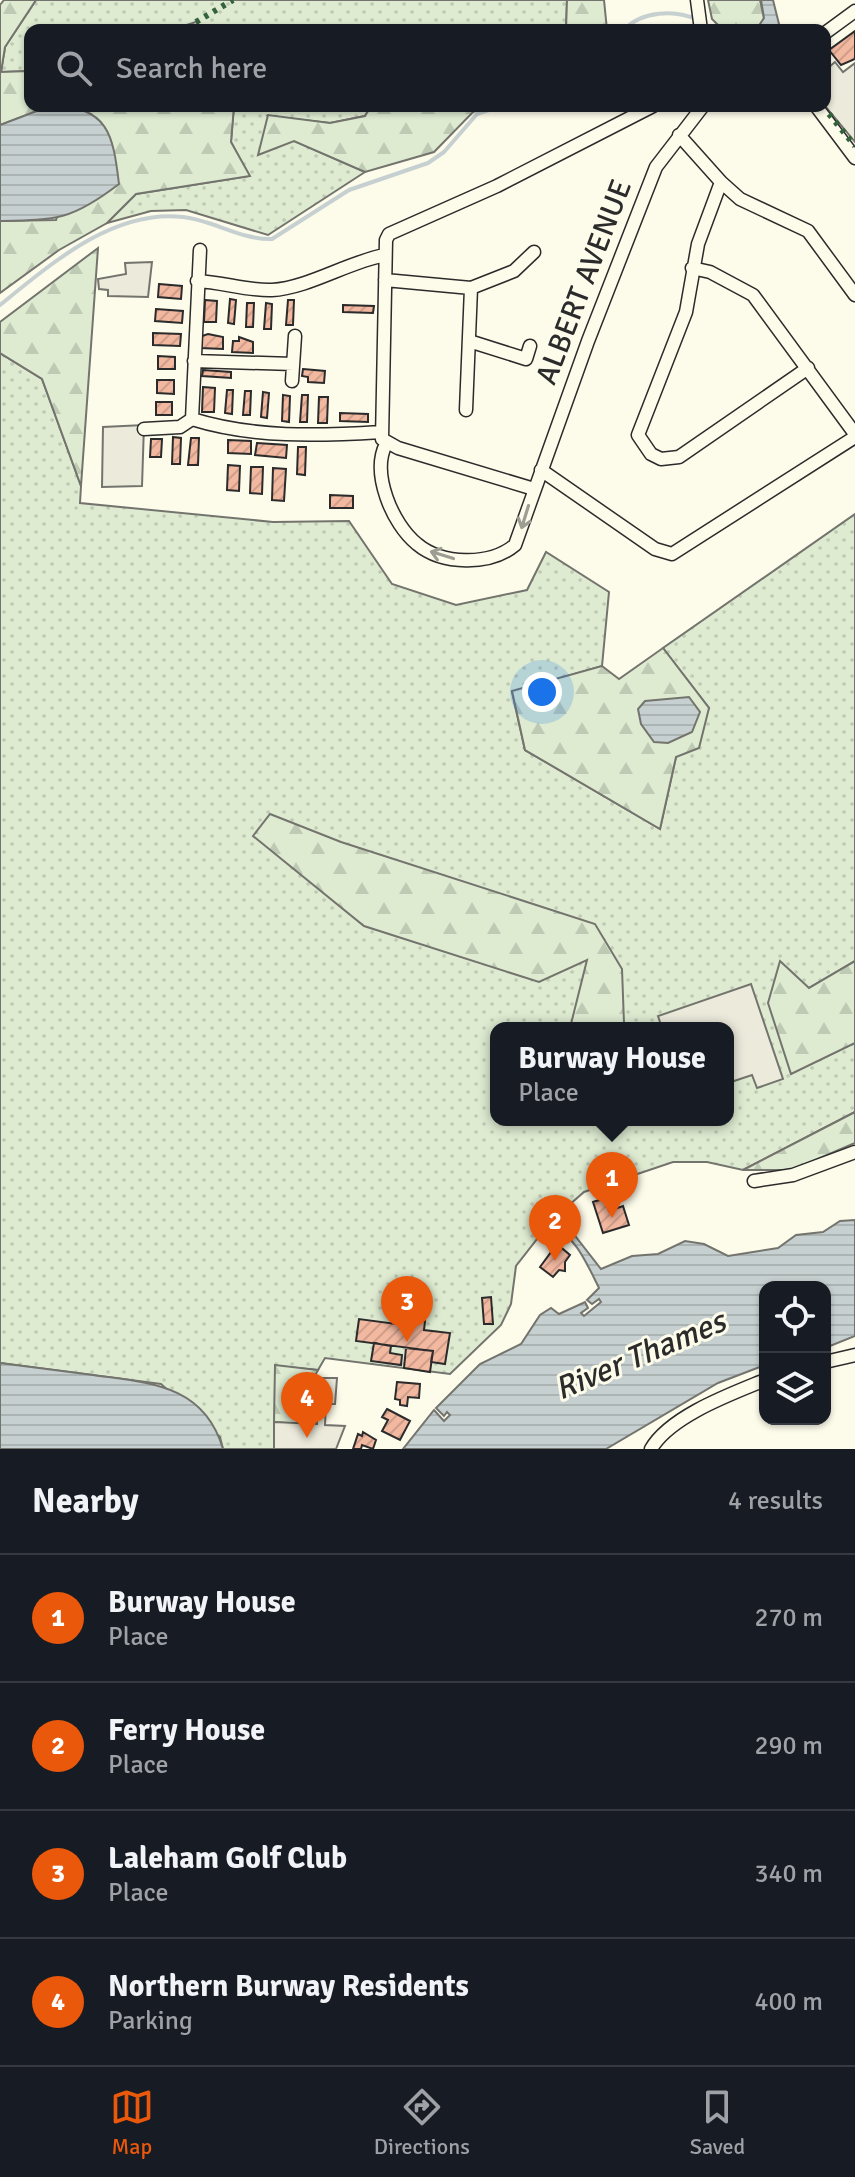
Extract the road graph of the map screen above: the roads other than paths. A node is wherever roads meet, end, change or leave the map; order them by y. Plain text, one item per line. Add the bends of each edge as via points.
1 (697, 2) edge
2 (855, 11) edge
3 (700, 24) edge
4 (831, 29) edge
5 (641, 112) edge
6 (698, 112) edge
7 (820, 112) edge
8 (679, 135) junction
9 (851, 153) edge
10 (721, 182) junction
11 (200, 250) dead end
12 (534, 252) dead end
13 (385, 255) junction
14 (692, 268) junction
15 (385, 280) junction
16 (197, 281) junction
17 (471, 288) junction
18 (855, 295) edge
19 (295, 336) dead end
20 (469, 341) junction
21 (530, 346) dead end
22 (194, 361) junction
23 (293, 364) junction
24 (808, 368) junction
25 (292, 381) dead end
26 (466, 410) dead end
27 (192, 419) junction
28 (144, 429) dead end
29 (855, 435) edge
30 (383, 438) junction
31 (541, 470) junction
32 (534, 489) junction
33 (855, 1152) edge
34 (754, 1181) dead end
35 (855, 1355) edge
36 (831, 1361) edge
37 (759, 1383) edge
38 (651, 1449) edge

1 - 3 street
2 - 4 street
5 - 13 street via 510,180 389,234
6 - 8 street, ALBERT AVENUE
7 - 9 street
8 - 10 street
8 - 31 street, ALBERT AVENUE via 650,181
10 - 14 street
10 - 18 street via 740,199 808,231
11 - 16 street
12 - 17 street via 514,271
13 - 15 street
13 - 16 street via 287,288
14 - 24 street via 753,295
14 - 24 street via 690,301 638,435 661,459 679,457
15 - 17 street
15 - 30 street
16 - 22 street
17 - 20 street
19 - 23 street
20 - 21 street via 526,359
20 - 26 street
22 - 23 street
22 - 27 street
23 - 25 street
24 - 29 street
27 - 28 street via 180,427
27 - 30 street via 239,430
29 - 31 street via 672,554 655,549
30 - 32 street
32 -> 30 street, ALBERT AVENUE via 520,535 509,550 474,559 438,555 415,543 395,516 381,475
31 - 32 street, ALBERT AVENUE
33 - 34 street via 818,1168
35 - 36 street
37 - 38 street via 662,1433

